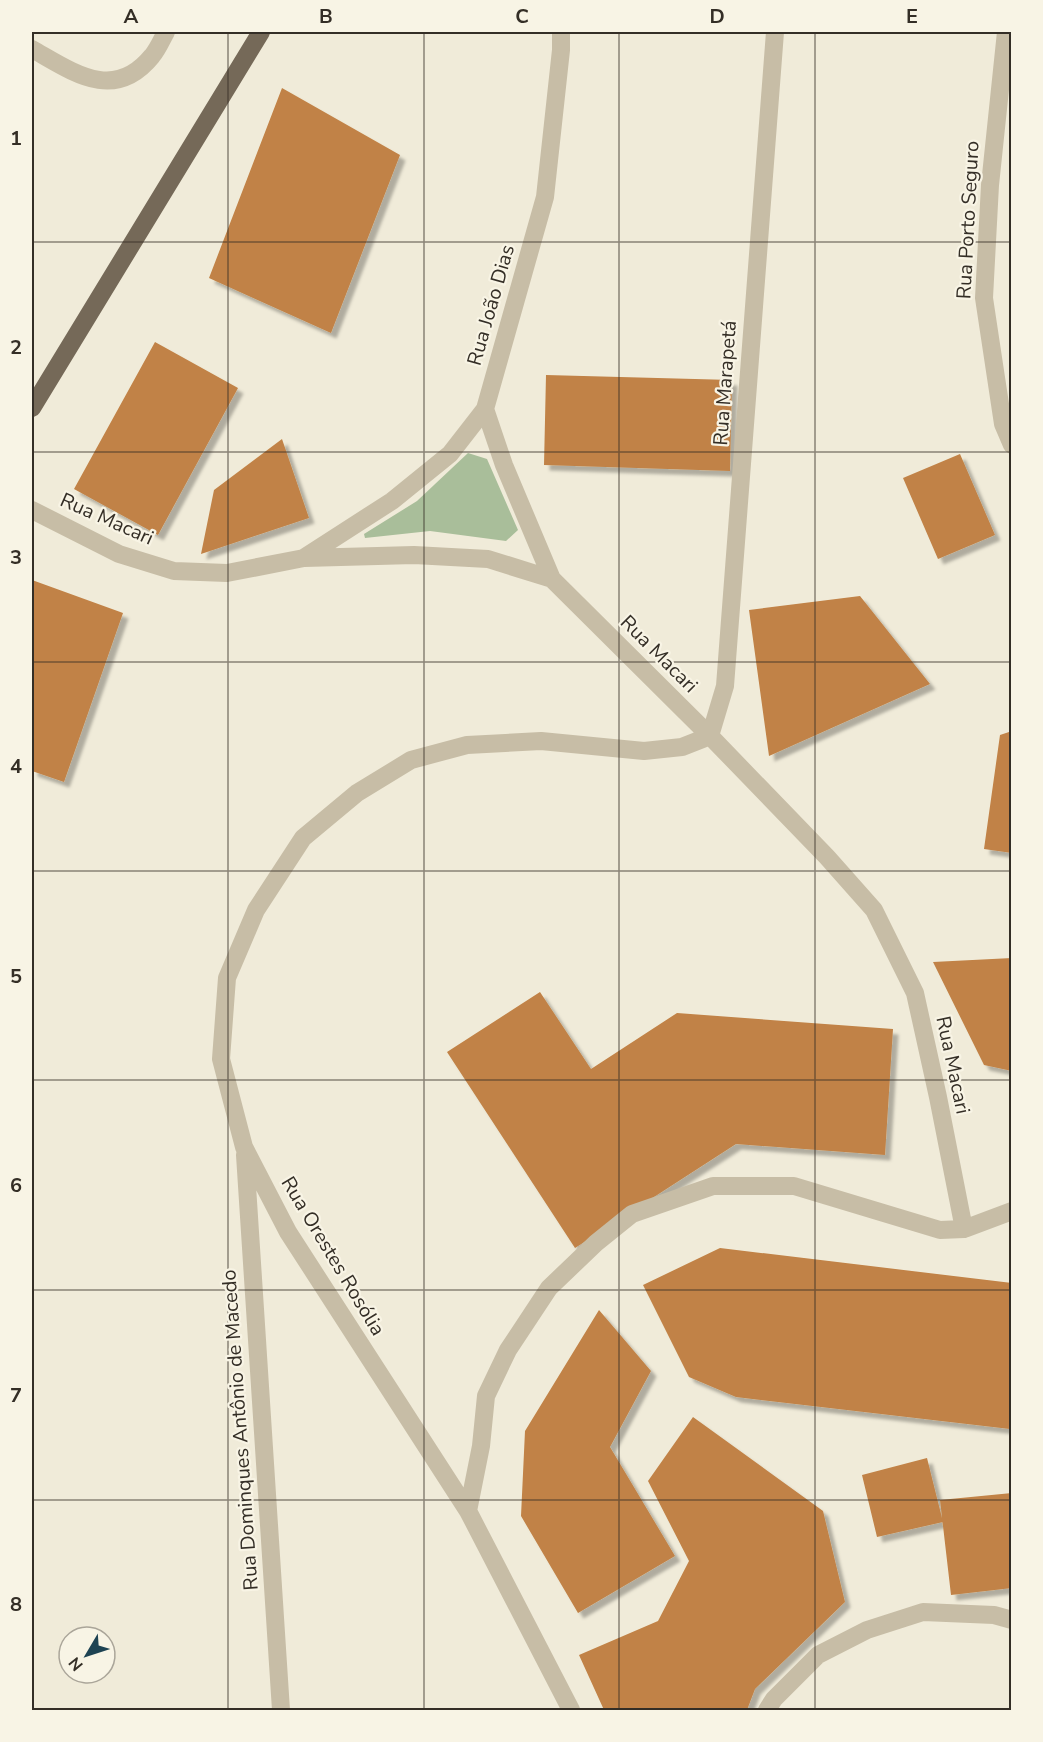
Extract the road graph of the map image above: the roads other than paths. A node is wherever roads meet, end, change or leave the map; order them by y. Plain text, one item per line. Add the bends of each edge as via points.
1 (166, 32) edge
2 (261, 32) edge
3 (561, 32) edge
4 (775, 32) edge
5 (1006, 32) edge
6 (32, 49) edge
7 (32, 408) edge
8 (485, 409) junction
9 (1011, 445) edge
10 (32, 510) edge
11 (304, 558) junction
12 (552, 579) junction
13 (710, 736) junction
14 (244, 1147) junction
15 (1011, 1211) edge
16 (964, 1229) junction
17 (468, 1511) junction
18 (1011, 1620) edge
19 (281, 1710) edge
20 (571, 1710) edge
21 (767, 1710) edge

1 - 6 street via 153,56 130,77 102,82
2 - 7 main road
3 - 8 street, Rua João Dias via 545,197
4 - 13 street, Rua Marapetá via 725,686
5 - 9 street, Rua Porto Seguro via 990,185 984,298 1003,424
8 - 11 street via 450,454 392,501
8 - 12 street
10 - 11 street, Rua Macari via 119,554 174,571 227,573
11 - 12 street, Rua Macari via 414,555 488,559
12 - 13 street, Rua Macari
13 - 14 street, Rua Orestes Rosólia via 682,747 644,751 541,741 467,746 411,760 357,793 303,838 256,909 227,978 221,1059
13 - 16 street, Rua Macari via 874,910 915,993
14 - 17 street, Rua Orestes Rosólia via 288,1232
14 - 19 street, Rua Dominques Antônio de Macedo
15 - 16 street
16 - 17 street via 940,1230 794,1186 712,1186 632,1214 549,1288 508,1350 486,1396
17 - 20 street, Rua Orestes Rosólia
18 - 21 street via 994,1615 923,1612 867,1630 818,1655

